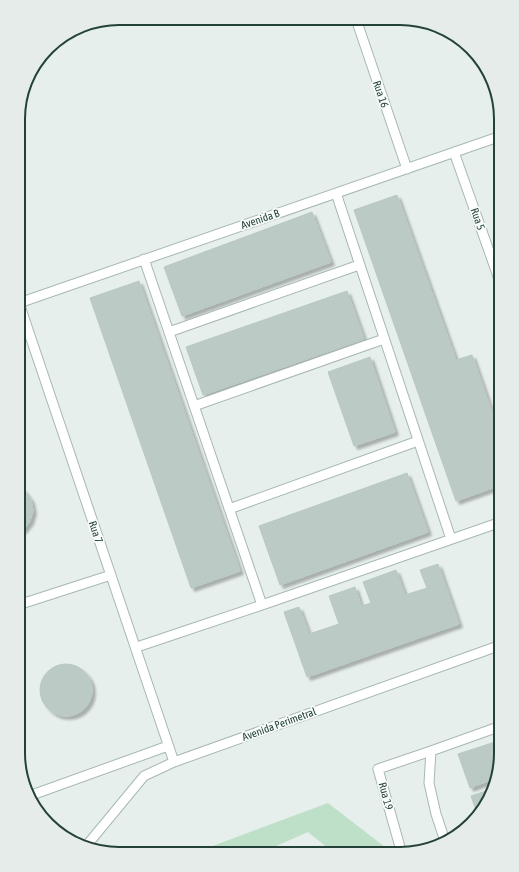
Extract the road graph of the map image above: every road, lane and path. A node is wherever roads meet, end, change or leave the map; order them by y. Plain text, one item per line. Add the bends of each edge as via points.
1 (358, 25) edge
2 (494, 138) edge
3 (454, 152) junction
4 (407, 169) junction
5 (336, 193) junction
6 (144, 259) junction
7 (359, 264) junction
8 (494, 265) edge
9 (25, 301) edge
10 (25, 321) edge
11 (169, 332) junction
12 (384, 338) junction
13 (194, 406) junction
14 (418, 441) junction
15 (229, 509) junction
16 (494, 524) edge
17 (451, 539) junction
18 (111, 575) junction
19 (25, 603) edge
20 (262, 605) junction
21 (137, 647) junction
22 (494, 648) edge
23 (494, 728) edge
24 (168, 746) junction
25 (431, 751) junction
26 (174, 762) junction
27 (35, 794) edge
28 (443, 836) edge
29 (89, 842) edge
30 (400, 847) edge

1 - 4 lane, Rua 16
2 - 3 lane, Avenida B
3 - 4 lane, Avenida B
3 - 8 lane, Rua 5
4 - 5 lane, Avenida B
5 - 6 lane, Avenida B
5 - 7 lane
6 - 9 lane, Avenida B
6 - 11 lane
7 - 11 lane
7 - 12 lane
10 - 18 lane, Rua 7
11 - 13 lane
12 - 13 lane
12 - 14 lane
13 - 15 lane
14 - 15 lane
14 - 17 lane
15 - 20 lane
16 - 17 lane
17 - 20 lane
18 - 19 lane
18 - 21 lane, Rua 7
20 - 21 lane
21 - 24 lane, Rua 7
22 - 26 lane, Avenida Perimetral
23 - 25 lane
24 - 26 lane, Rua 7
24 - 27 lane
25 - 28 lane via 429,783
25 - 30 lane, Rua 19 via 378,769
26 - 29 lane, Avenida Perimetral via 144,776

